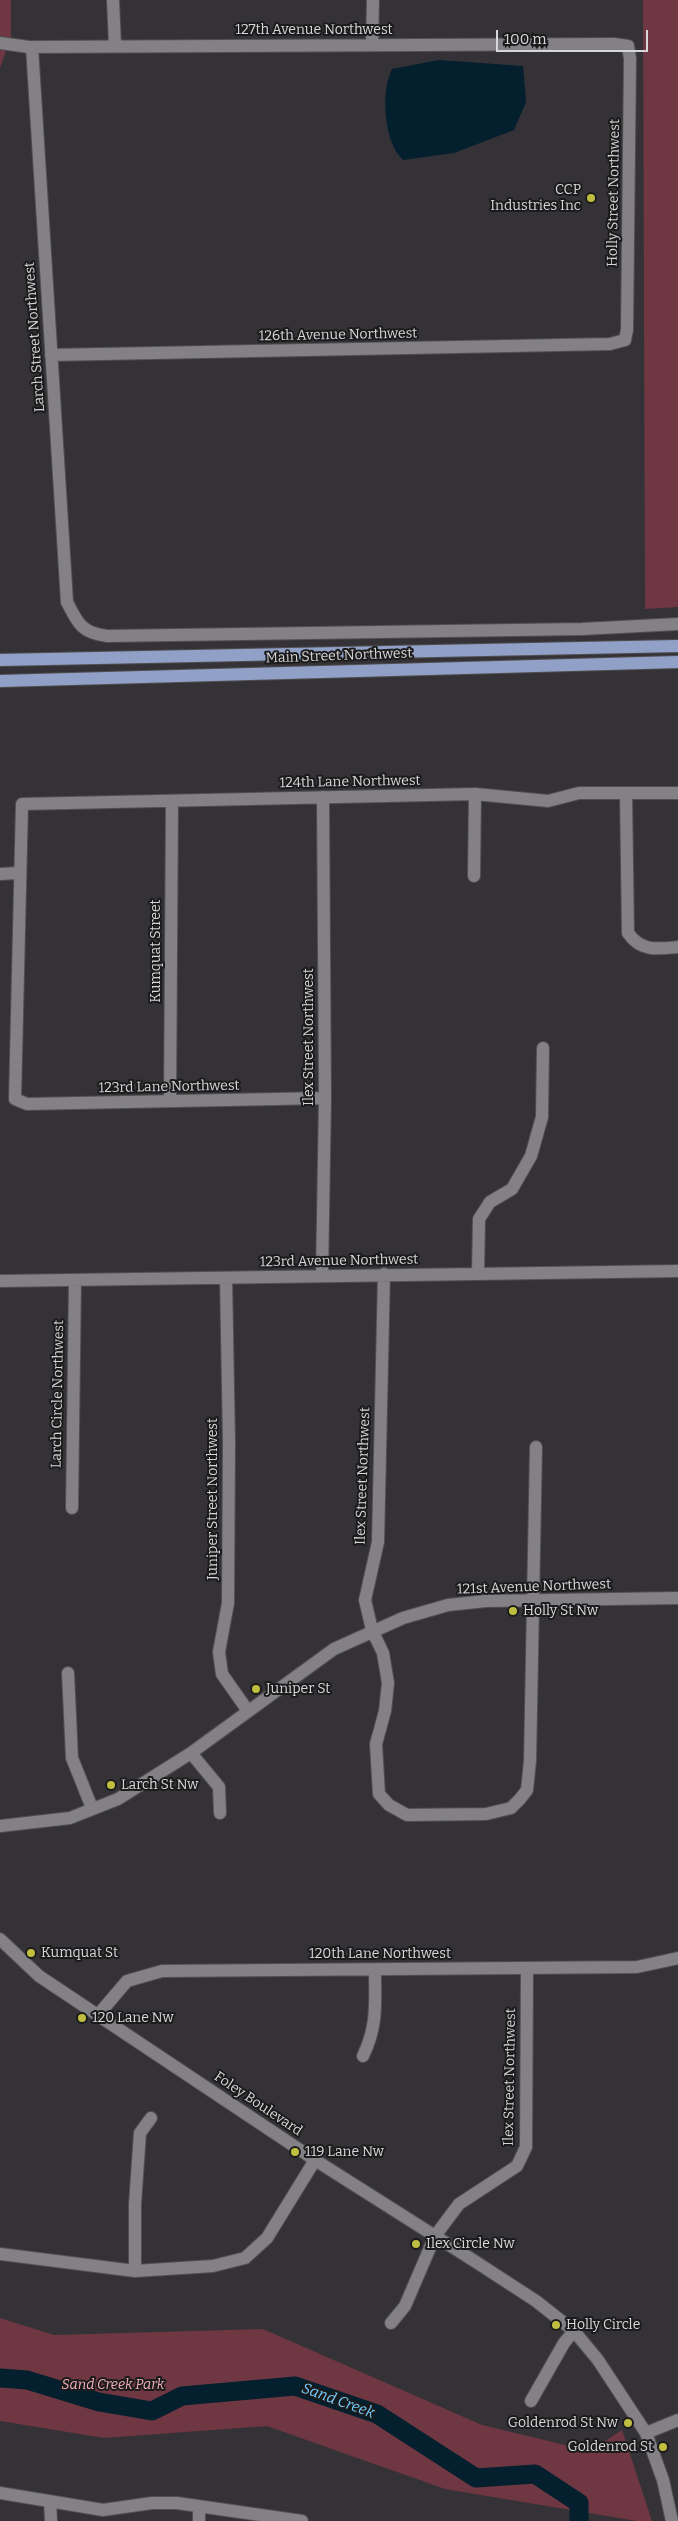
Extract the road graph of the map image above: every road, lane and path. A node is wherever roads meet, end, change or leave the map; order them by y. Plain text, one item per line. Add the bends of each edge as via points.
1 (113, 0) edge
2 (373, 0) edge
3 (0, 43) edge
4 (115, 45) junction
5 (372, 45) junction
6 (628, 46) joint
7 (32, 47) junction
8 (625, 340) joint
9 (50, 354) junction
10 (678, 624) edge
11 (678, 646) edge
12 (0, 660) edge
13 (678, 662) edge
14 (0, 680) edge
15 (678, 792) edge
16 (475, 794) junction
17 (626, 794) junction
18 (323, 797) junction
19 (172, 801) junction
20 (0, 874) edge
21 (18, 874) junction
22 (474, 876) dead end
23 (678, 947) edge
24 (543, 1048) dead end
25 (325, 1098) junction
26 (170, 1101) junction
27 (678, 1270) edge
28 (384, 1274) junction
29 (478, 1274) junction
30 (322, 1276) junction
31 (226, 1278) junction
32 (75, 1280) junction
33 (0, 1281) edge
34 (536, 1447) dead end
35 (72, 1508) dead end
36 (678, 1598) edge
37 (532, 1600) junction
38 (372, 1630) junction
39 (68, 1673) dead end
40 (248, 1711) junction
41 (191, 1753) junction
42 (92, 1808) junction
43 (220, 1813) dead end
44 (0, 1826) edge
45 (2, 1947) edge
46 (678, 1958) edge
47 (527, 1969) junction
48 (375, 1970) junction
49 (98, 2015) junction
50 (363, 2056) dead end
51 (151, 2118) dead end
52 (315, 2160) junction
53 (435, 2236) junction
54 (0, 2254) edge
55 (135, 2271) junction
56 (391, 2323) dead end
57 (574, 2331) junction
58 (532, 2401) dead end
59 (678, 2420) edge
60 (646, 2433) junction
61 (0, 2493) edge
62 (50, 2501) junction
63 (199, 2507) junction
64 (51, 2521) edge
65 (199, 2521) edge
66 (302, 2521) edge
67 (672, 2521) edge

1 - 4 street
2 - 5 street
3 - 7 street, 127th Avenue Northwest
4 - 5 street, 127th Avenue Northwest
4 - 7 street, 127th Avenue Northwest
5 - 6 street, 127th Avenue Northwest
6 - 8 street, Holly Street Northwest via 630,179
7 - 9 street, Larch Street Northwest
8 - 9 street, 126th Avenue Northwest via 590,345
9 - 10 street, Larch Street Northwest via 67,602 77,623 91,634 582,629
11 - 12 main road, Main Street Northwest
13 - 14 main road, Main Street Northwest
15 - 17 street, 124th Lane Northwest
16 - 17 street, 124th Lane Northwest via 548,801 579,793
16 - 18 street, 124th Lane Northwest
16 - 22 street
17 - 23 street via 628,933 635,943 650,949
18 - 19 street, 124th Lane Northwest
18 - 25 street, Ilex Street Northwest
19 - 21 street, 124th Lane Northwest via 22,804
19 - 26 street, Kumquat Street
20 - 21 street
21 - 26 street, 123rd Lane Northwest via 15,1099 27,1104
24 - 29 street via 542,1117 531,1156 512,1189 490,1202 479,1219
25 - 26 street, 123rd Lane Northwest
25 - 30 street, Ilex Street Northwest
27 - 29 street, 123rd Avenue Northwest
28 - 29 street, 123rd Avenue Northwest
28 - 30 street, 123rd Avenue Northwest
28 - 38 street, Ilex Street Northwest via 378,1542 365,1600
30 - 31 street, 123rd Avenue Northwest
31 - 32 street, 123rd Avenue Northwest
31 - 40 street, Juniper Street Northwest via 228,1603 219,1652 222,1674
32 - 33 street, 123rd Avenue Northwest
32 - 35 street, Larch Circle Northwest
34 - 37 street
36 - 37 street, 121st Avenue Northwest
37 - 38 street, 121st Avenue Northwest via 448,1605
37 - 38 street, Ilex Street Northwest via 527,1790 511,1808 486,1814 407,1815 389,1805 379,1794 376,1744 388,1683 383,1653
38 - 40 street, 121st Avenue Northwest via 334,1649
39 - 42 street via 72,1758
40 - 41 street, 121st Avenue Northwest
41 - 42 street, 121st Avenue Northwest via 118,1799
41 - 43 street via 220,1786
42 - 44 street, 121st Avenue Northwest via 70,1818
45 - 49 street, Foley Boulevard
46 - 47 street, 120th Lane Northwest via 637,1967
47 - 48 street, 120th Lane Northwest
47 - 53 street, Ilex Street Northwest via 526,2147 517,2166 459,2204
48 - 49 street, 120th Lane Northwest via 150,1973 127,1981
48 - 50 street via 376,2016
49 - 52 street, Foley Boulevard
51 - 55 street via 140,2133
52 - 53 street, Foley Boulevard
52 - 55 street via 267,2238 244,2258 213,2266
53 - 56 street, Ilex Street Northwest via 405,2306
53 - 57 street, Foley Boulevard via 536,2301
54 - 55 street
57 - 58 street
57 - 60 street, Foley Boulevard via 598,2360
59 - 60 street
60 - 67 street, Foley Boulevard via 663,2480
61 - 62 street
62 - 63 street via 103,2510 152,2503
62 - 64 street
63 - 65 street
63 - 66 street

